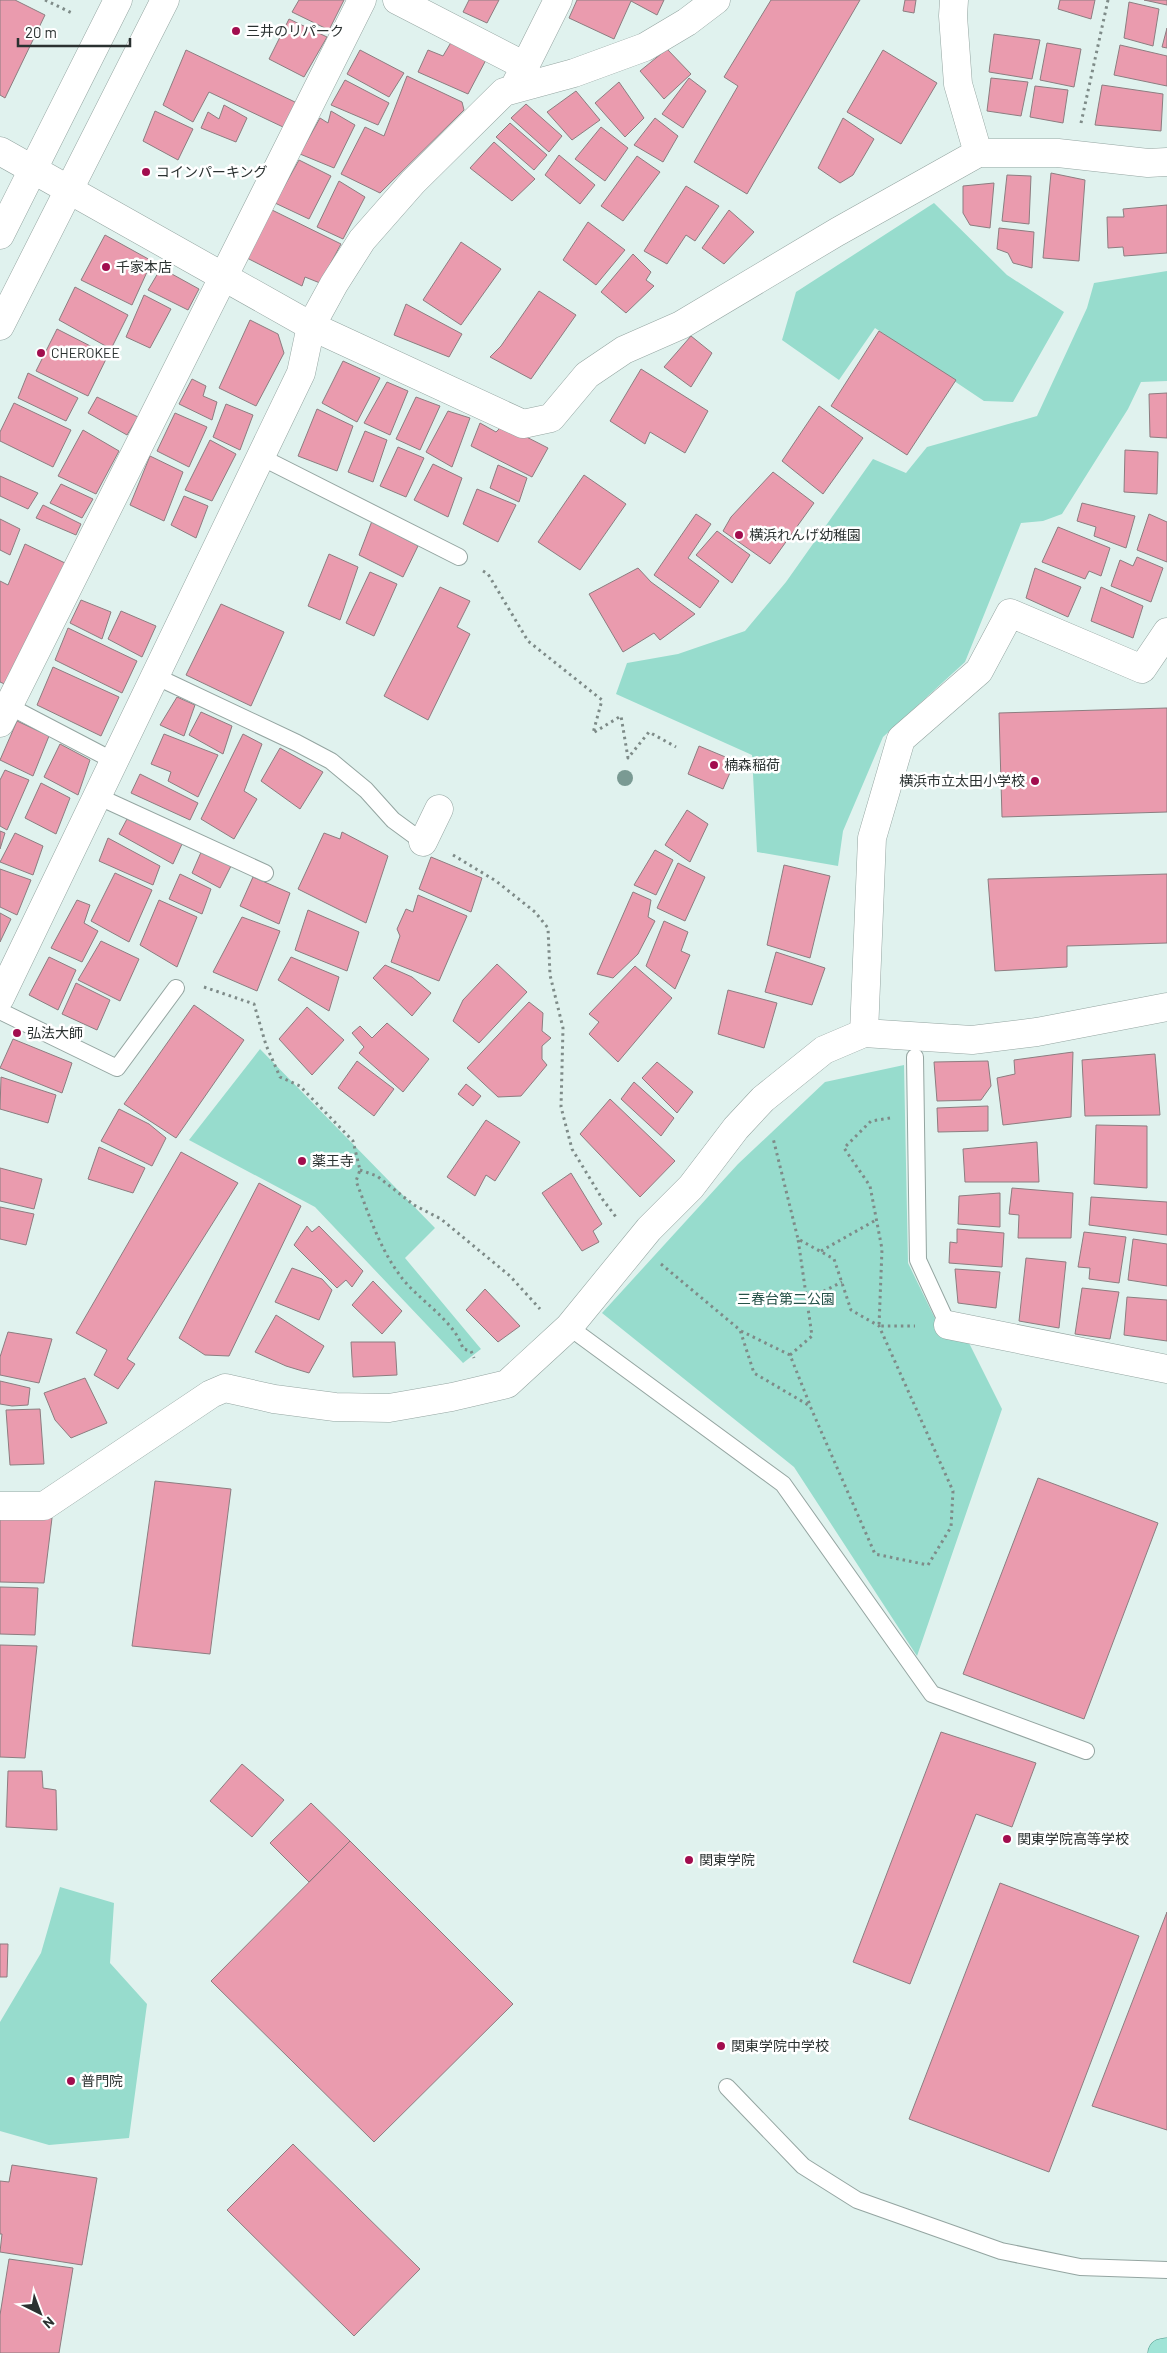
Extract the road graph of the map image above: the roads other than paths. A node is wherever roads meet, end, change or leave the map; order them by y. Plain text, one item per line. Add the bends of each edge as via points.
1 (118, 0) edge
2 (164, 0) edge
3 (362, 0) edge
4 (397, 0) edge
5 (558, 0) edge
6 (716, 0) edge
7 (954, 0) edge
8 (519, 78) junction
9 (0, 152) edge
10 (978, 153) junction
11 (1167, 162) edge
12 (33, 170) junction
13 (68, 189) junction
14 (0, 235) edge
15 (223, 276) junction
16 (0, 326) edge
17 (311, 326) junction
18 (261, 457) junction
19 (459, 557) road end
20 (1167, 632) edge
21 (155, 676) junction
22 (3, 710) edge
23 (114, 761) junction
24 (97, 796) junction
25 (438, 809) dead end
26 (434, 846) joint
27 (265, 873) dead end
28 (176, 988) road end
29 (0, 998) edge
30 (1167, 1007) edge
31 (0, 1011) edge
32 (864, 1033) junction
33 (915, 1057) dead end
34 (948, 1325) joint
35 (564, 1331) junction
36 (1167, 1369) edge
37 (0, 1506) edge
38 (1086, 1751) dead end
39 (726, 2087) dead end
40 (1167, 2270) edge
41 (1167, 2352) edge
42 (1162, 2353) edge

1 - 12 street
2 - 13 street
3 - 15 street
4 - 8 street
5 - 8 street
6 - 8 street via 645,47 574,73
7 - 10 street via 958,84
8 - 17 street via 413,182 362,240
9 - 12 street
10 - 11 street via 1074,155
10 - 17 street via 681,324 624,350 587,375 551,418 523,424
12 - 13 street
12 - 14 street
13 - 15 street
13 - 16 street
15 - 17 street
15 - 22 street
17 - 18 street via 301,373
18 - 19 lane
18 - 21 street
20 - 32 street via 1142,669 1010,613 979,671 901,739 872,838
21 - 23 street
21 - 26 lane via 331,762 366,790 393,820
22 - 23 lane
23 - 24 street
24 - 27 lane
24 - 29 street
25 - 26 street
28 - 31 lane via 117,1068
30 - 32 street via 1037,1032 972,1040
32 - 35 street via 824,1050 763,1100
33 - 34 lane via 918,1260
34 - 36 street
35 - 37 street via 506,1384 389,1408 335,1408 225,1388 211,1394 44,1506
35 - 38 lane via 783,1484 932,1694
39 - 40 lane via 803,2166 857,2200 1001,2251 1080,2267
41 - 42 main road

